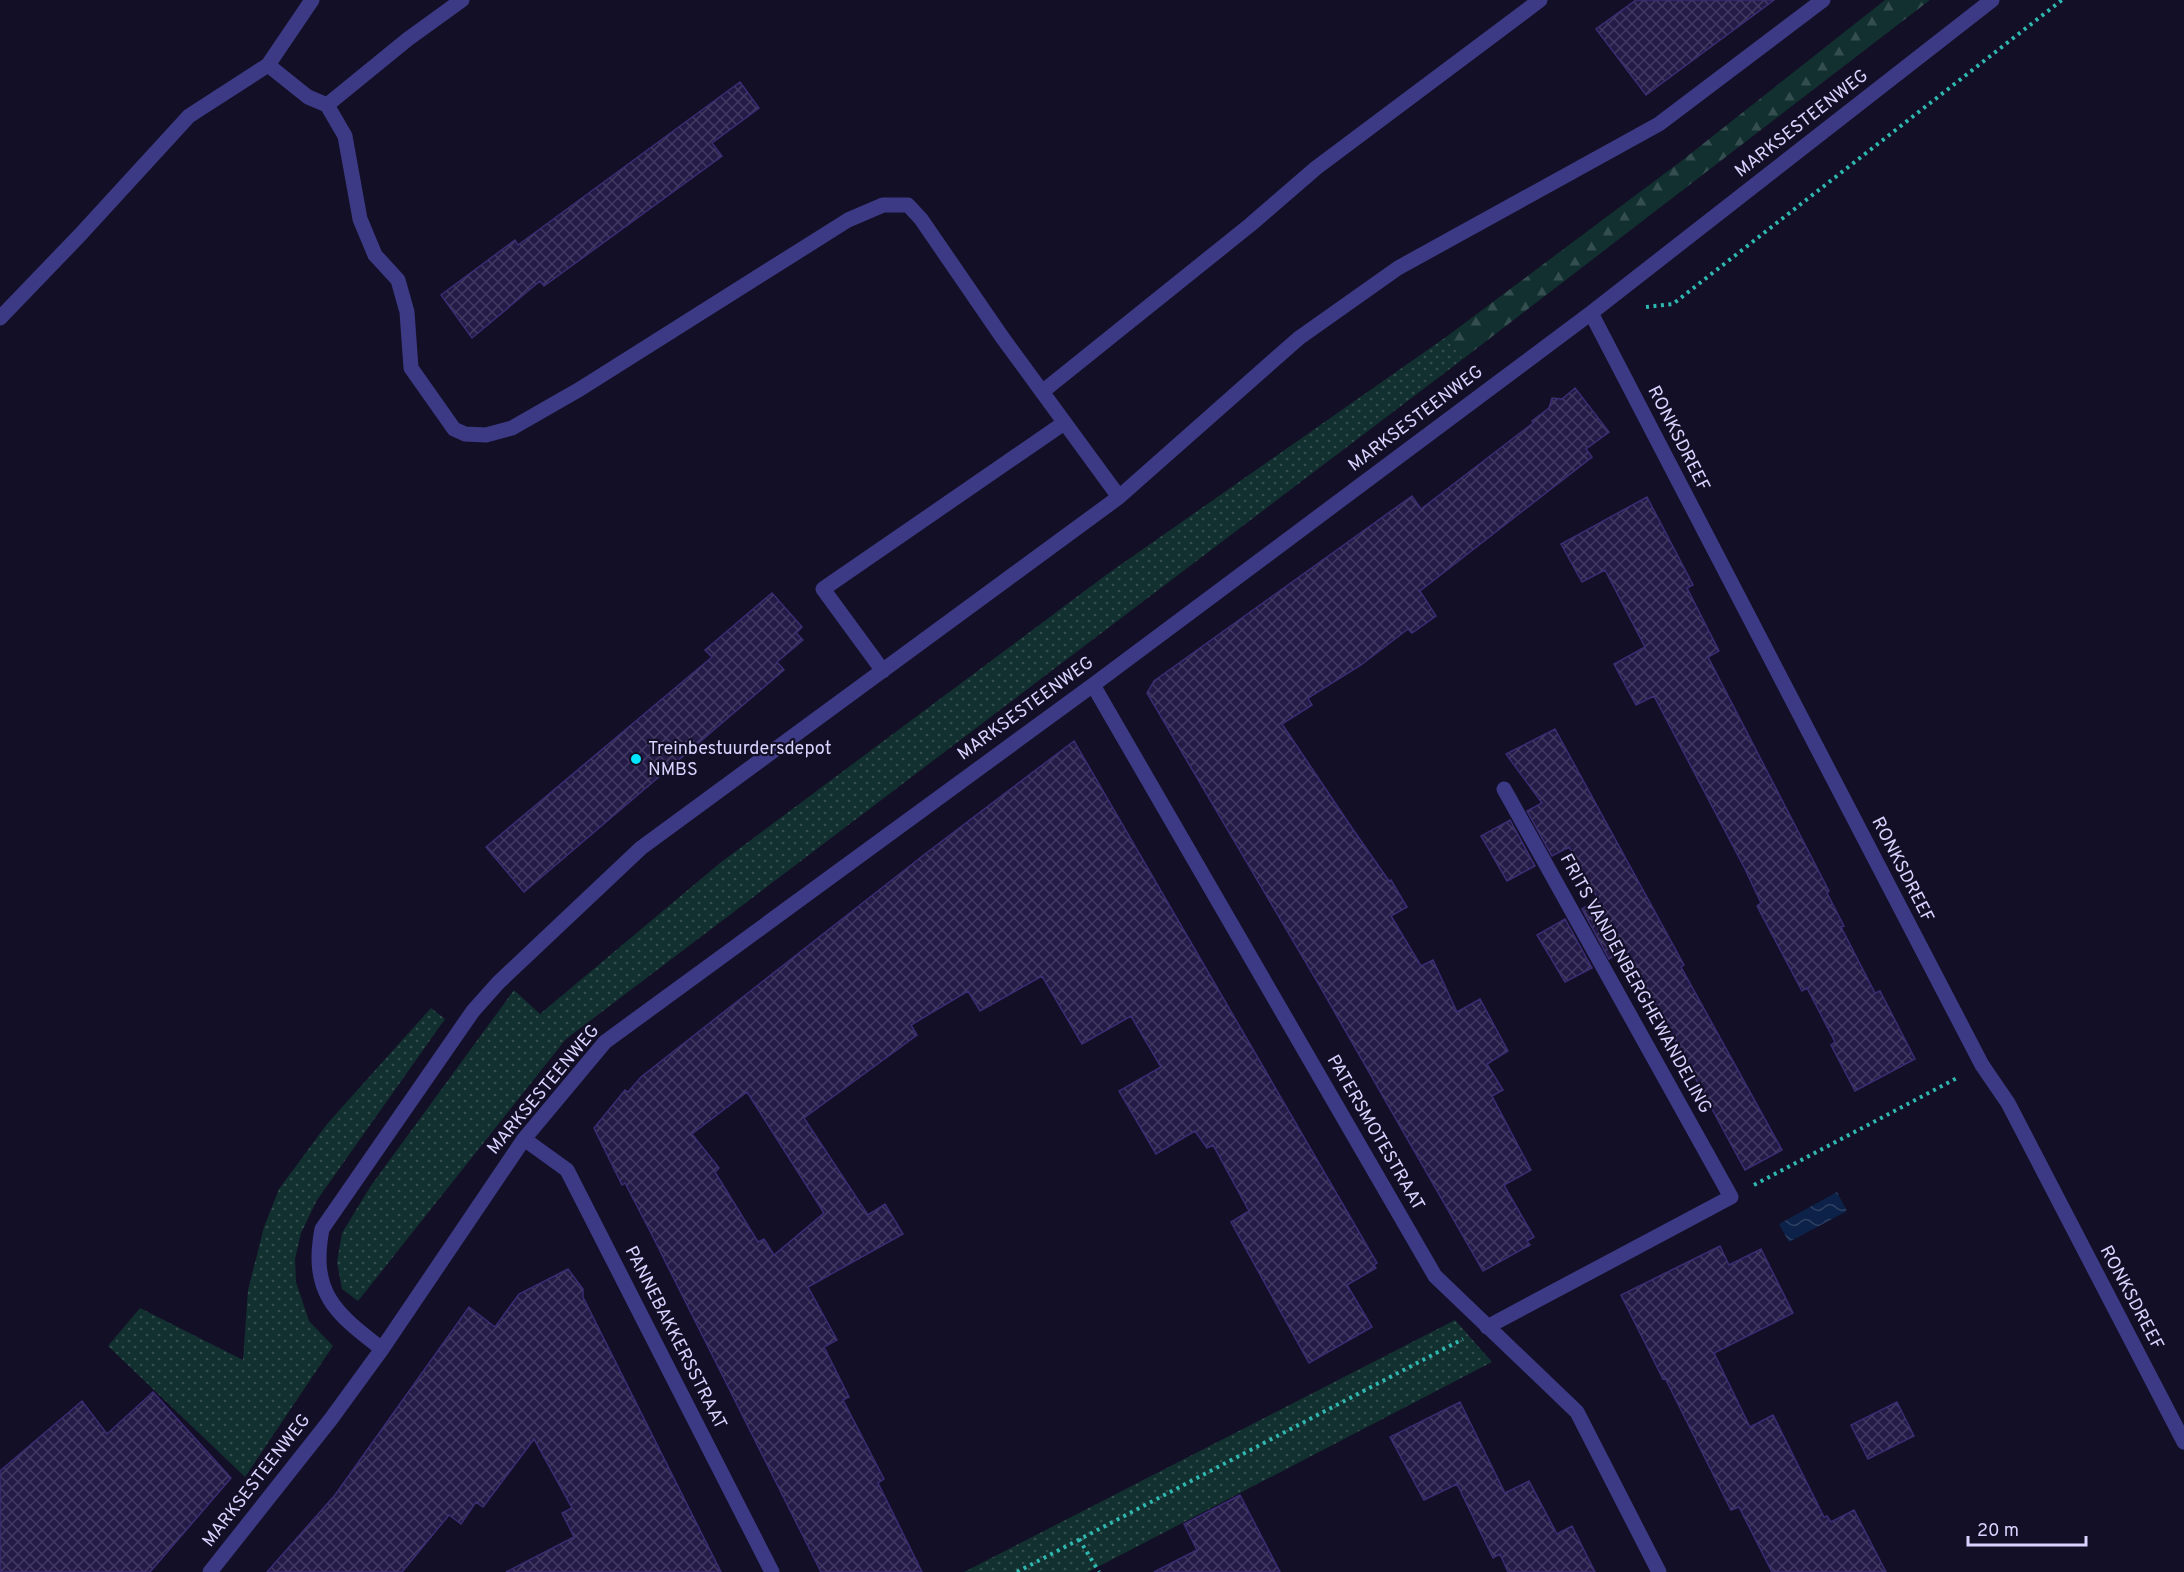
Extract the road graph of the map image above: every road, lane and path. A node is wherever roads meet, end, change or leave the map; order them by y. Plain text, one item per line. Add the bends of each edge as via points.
1 (312, 0) edge
2 (462, 0) edge
3 (1540, 0) edge
4 (1822, 0) edge
5 (1992, 0) edge
6 (2062, 0) edge
7 (268, 65) junction
8 (327, 105) junction
9 (1638, 308) dead end
10 (1591, 313) junction
11 (0, 318) edge
12 (1042, 392) junction
13 (1064, 423) junction
14 (1119, 497) junction
15 (884, 671) junction
16 (1093, 685) junction
17 (1504, 789) dead end
18 (1982, 1065) junction
19 (524, 1139) junction
20 (1731, 1197) junction
21 (1487, 1327) junction
22 (382, 1349) junction
23 (2184, 1442) edge
24 (1079, 1539) junction
25 (210, 1572) edge
26 (772, 1572) edge
27 (1017, 1572) edge
28 (1099, 1572) edge
29 (1659, 1572) edge

1 - 7 street
2 - 8 street
3 - 12 street via 1316,168
4 - 14 street via 1659,124 1398,268 1299,338
5 - 10 street, MARKSESTEENWEG
6 - 9 path via 1673,304
7 - 8 street via 308,97
7 - 11 street via 189,116
8 - 12 street via 345,136 360,219 375,255 398,280 407,312 411,368 454,429 465,434 486,435 512,428 848,220 883,205 908,205 921,219
10 - 16 street, MARKSESTEENWEG
10 - 18 street, RONKSDREEF
12 - 13 street
13 - 14 street
13 - 15 street via 823,589
14 - 15 street
15 - 22 street via 641,848 473,1011 322,1229 318,1252 321,1278 330,1301 347,1323
16 - 19 street, MARKSESTEENWEG via 605,1042
16 - 21 street, PATERSMOTESTRAAT via 1435,1276
17 - 20 street, FRITS VANDENBERGHEWANDELING
18 - 20 path
18 - 23 street, RONKSDREEF via 2007,1103
19 - 22 street, MARKSESTEENWEG
19 - 26 street, PANNEBAKKERSSTRAAT via 567,1170
20 - 21 street
21 - 24 path
21 - 29 street, PATERSMOTESTRAAT via 1577,1412
22 - 25 street, MARKSESTEENWEG
24 - 27 path
24 - 28 path

